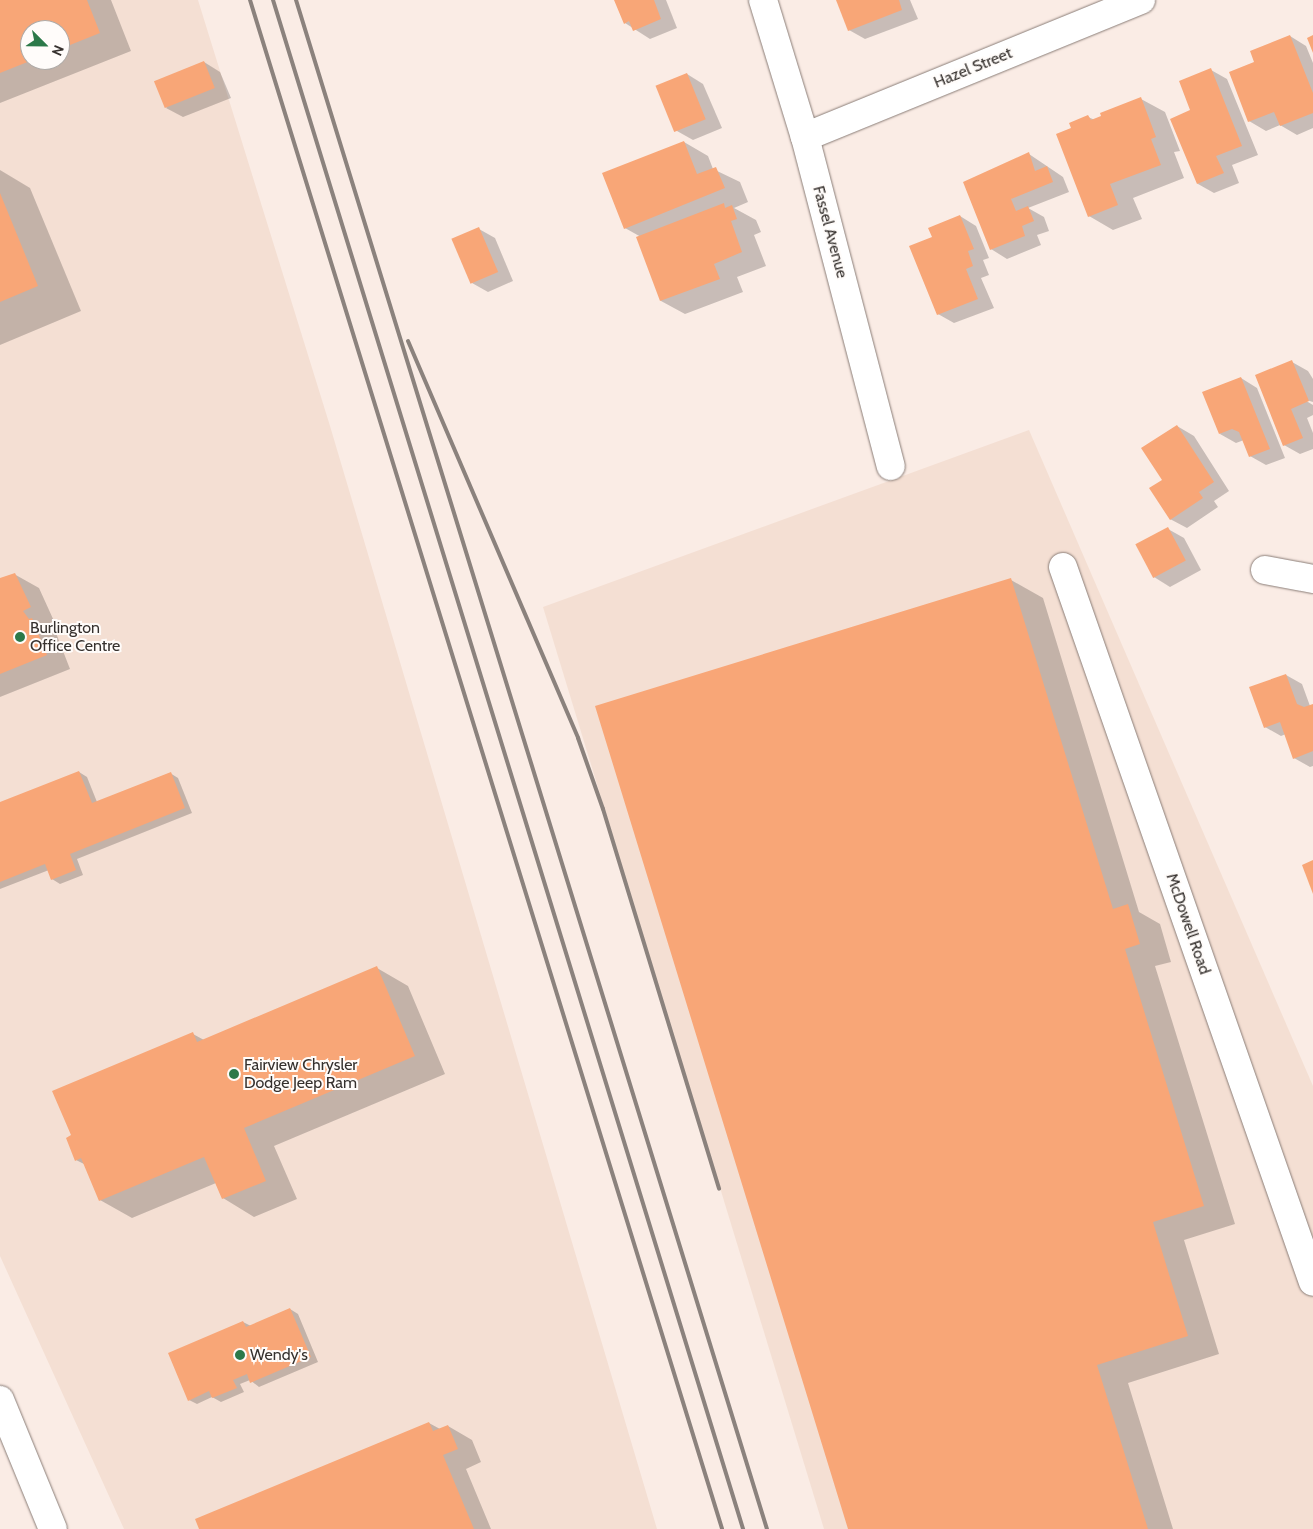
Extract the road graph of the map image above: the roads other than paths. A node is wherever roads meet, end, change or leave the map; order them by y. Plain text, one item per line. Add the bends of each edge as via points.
1 (763, 0) edge
2 (1141, 0) edge
3 (805, 137) junction
4 (891, 466) dead end
5 (1063, 566) dead end
6 (1265, 570) dead end
7 (1313, 579) edge
8 (1313, 1282) edge
9 (0, 1400) edge
10 (54, 1529) edge

1 - 3 street, Fassel Avenue
2 - 3 street, Hazel Street
3 - 4 street, Fassel Avenue
5 - 8 street, McDowell Road
6 - 7 street
9 - 10 street

